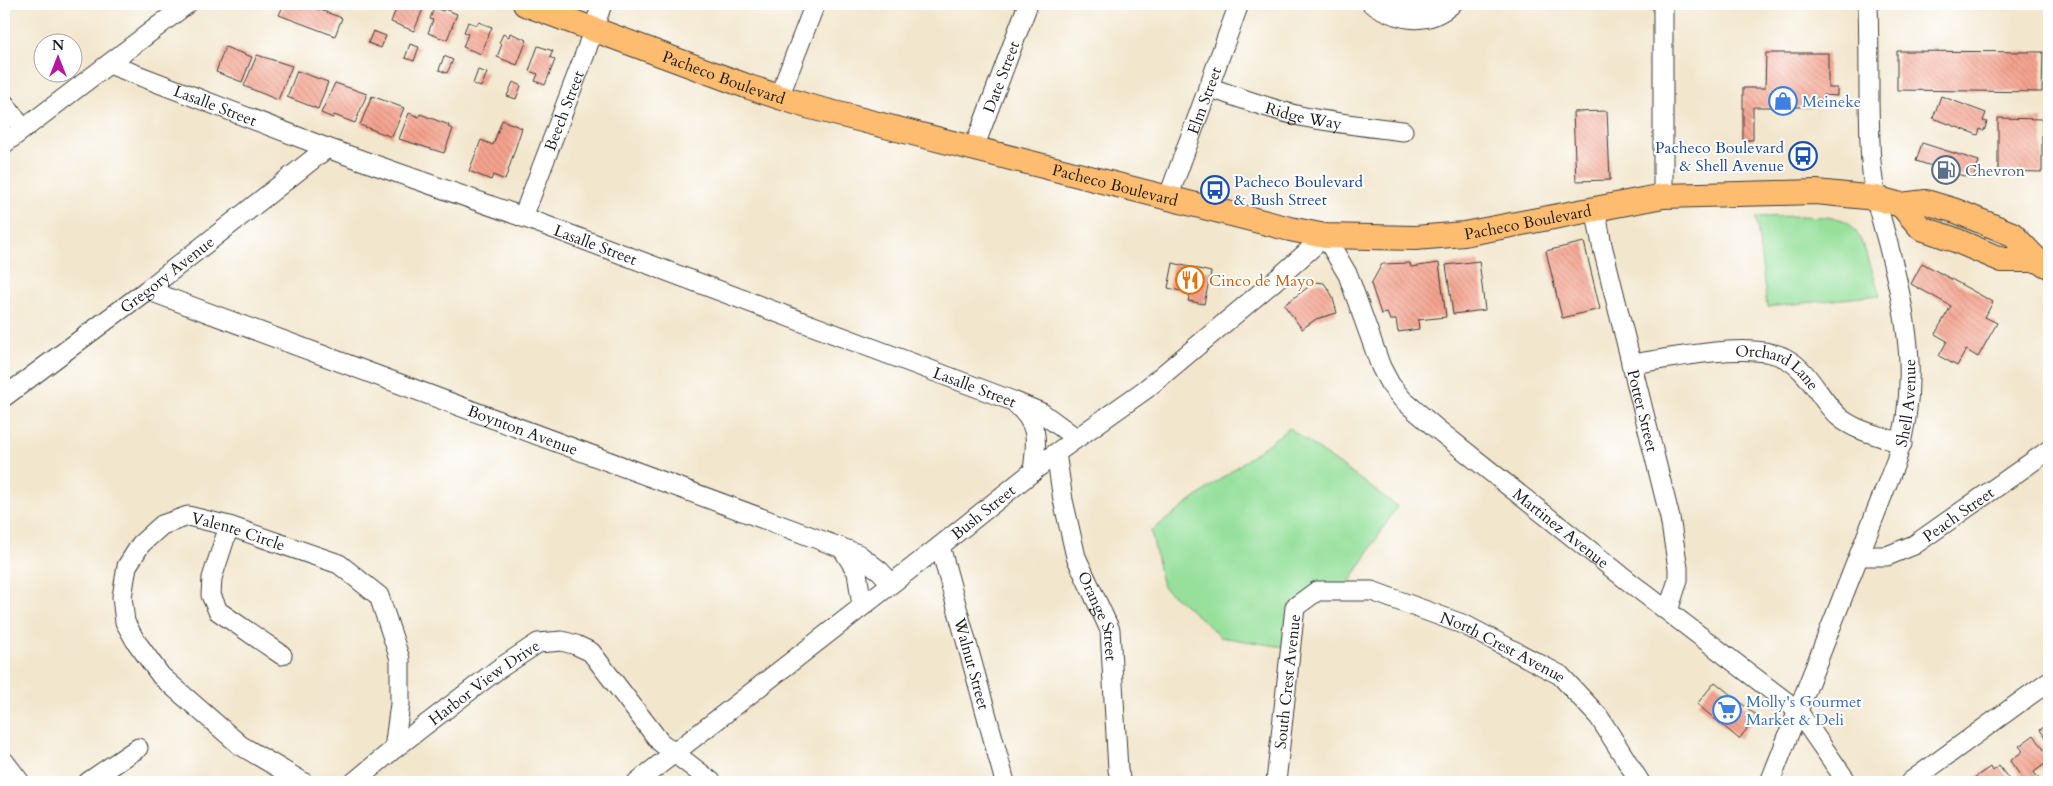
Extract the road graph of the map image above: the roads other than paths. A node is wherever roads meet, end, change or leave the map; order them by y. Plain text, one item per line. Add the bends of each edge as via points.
1 (187, 4) edge
2 (525, 4) edge
3 (602, 4) edge
4 (814, 4) edge
5 (1028, 4) edge
6 (1239, 4) edge
7 (1372, 4) edge
8 (1452, 4) edge
9 (1663, 4) edge
10 (1868, 4) edge
11 (594, 29) junction
12 (108, 64) junction
13 (1208, 87) junction
14 (779, 97) junction
15 (4, 104) edge
16 (23, 129) junction
17 (1403, 131) dead end
18 (4, 144) edge
19 (328, 148) junction
20 (974, 148) junction
21 (1663, 196) junction
22 (1168, 198) junction
23 (1876, 198) junction
24 (1595, 208) junction
25 (523, 217) junction
26 (1325, 236) junction
27 (2043, 263) edge
28 (147, 290) junction
29 (1631, 364) junction
30 (4, 397) edge
31 (1013, 401) junction
32 (1076, 438) junction
33 (1902, 444) junction
34 (2049, 450) edge
35 (1056, 453) junction
36 (1033, 472) junction
37 (229, 526) junction
38 (940, 546) junction
39 (842, 548) junction
40 (1859, 556) junction
41 (891, 583) junction
42 (1317, 591) joint
43 (862, 606) junction
44 (1668, 610) junction
45 (282, 655) dead end
46 (2049, 681) edge
47 (1797, 710) junction
48 (138, 748) dead end
49 (394, 749) junction
50 (675, 754) junction
51 (4, 761) edge
52 (375, 776) edge
53 (20, 782) edge
54 (88, 782) edge
55 (303, 782) edge
56 (354, 782) edge
57 (637, 782) edge
58 (712, 782) edge
59 (1005, 782) edge
60 (1122, 782) edge
61 (1276, 782) edge
62 (1640, 782) edge
63 (1770, 782) edge
64 (1847, 782) edge
65 (1910, 782) edge

1 - 12 street
2 - 11 main road, Pacheco Boulevard
3 - 11 street, Beech Street
4 - 14 street
5 - 20 street, Date Street
6 - 13 street, Elm Street
7 - 8 street via 1389,14 1405,18 1426,18
9 - 21 street
10 - 23 street, Shell Avenue via 1870,156
11 - 14 main road, Pacheco Boulevard
11 - 25 street, Beech Street
12 - 16 street
12 - 19 street, Lasalle Street
13 - 17 street, Ridge Way via 1300,116
13 - 22 street, Elm Street
14 - 20 main road, Pacheco Boulevard
15 - 16 street
16 - 18 street
19 - 25 street, Lasalle Street
19 - 28 street, Gregory Avenue
20 - 22 main road, Pacheco Boulevard
21 - 23 main road, Pacheco Boulevard via 1816,192
21 - 24 main road, Pacheco Boulevard
22 - 26 main road, Pacheco Boulevard
23 - 27 main road, Pacheco Boulevard via 1902,205 1926,202 1977,219 2012,234
23 - 33 street, Shell Avenue via 1891,254 1908,348 1909,405
24 - 26 main road, Pacheco Boulevard via 1464,234 1415,238
24 - 29 street, Potter Street
25 - 31 street, Lasalle Street
26 - 32 street, Bush Street via 1146,389
26 - 44 street, Martinez Avenue via 1348,274 1380,367 1403,400
28 - 30 street, Gregory Avenue
28 - 39 street, Boynton Avenue
29 - 33 street, Orchard Lane via 1729,350 1770,352 1803,372 1833,411 1852,426
29 - 44 street, Potter Street via 1678,559 1678,580
31 - 32 street, Lasalle Street via 1042,413
31 - 36 street via 1032,420 1036,448
32 - 35 street, Bush Street
33 - 40 street, Shell Avenue
34 - 40 street, Peach Street via 1914,545 1887,556
35 - 36 street, Bush Street
35 - 60 street, Orange Street via 1076,557 1110,630 1118,770
36 - 38 street, Bush Street
37 - 45 street via 212,578 210,595 218,611
37 - 49 street, Valente Circle via 339,564 379,596 400,659 400,704
37 - 55 street, Valente Circle via 188,516 162,525 141,544 127,566 122,597 125,622 161,676 240,745
38 - 41 street, Bush Street
38 - 59 street, Walnut Street
39 - 41 street, Boynton Avenue via 858,554
39 - 43 street via 857,572
40 - 47 street, Shell Avenue
41 - 43 street, Bush Street
42 - 61 street, South Crest Avenue via 1295,607
42 - 62 street, North Crest Avenue via 1372,591 1465,624 1560,675 1599,717
43 - 50 street, Bush Street
44 - 47 street, Martinez Avenue
46 - 65 street
47 - 63 street, Shell Avenue
47 - 64 street, Martinez Avenue
48 - 54 street
49 - 50 street, Harbor View Drive via 497,670 538,643 562,641 591,652 660,742
49 - 52 street, Harbor View Drive
50 - 57 street, Bush Street
50 - 58 street, Harbor View Drive
51 - 53 street
52 - 56 street, Harbor View Drive

